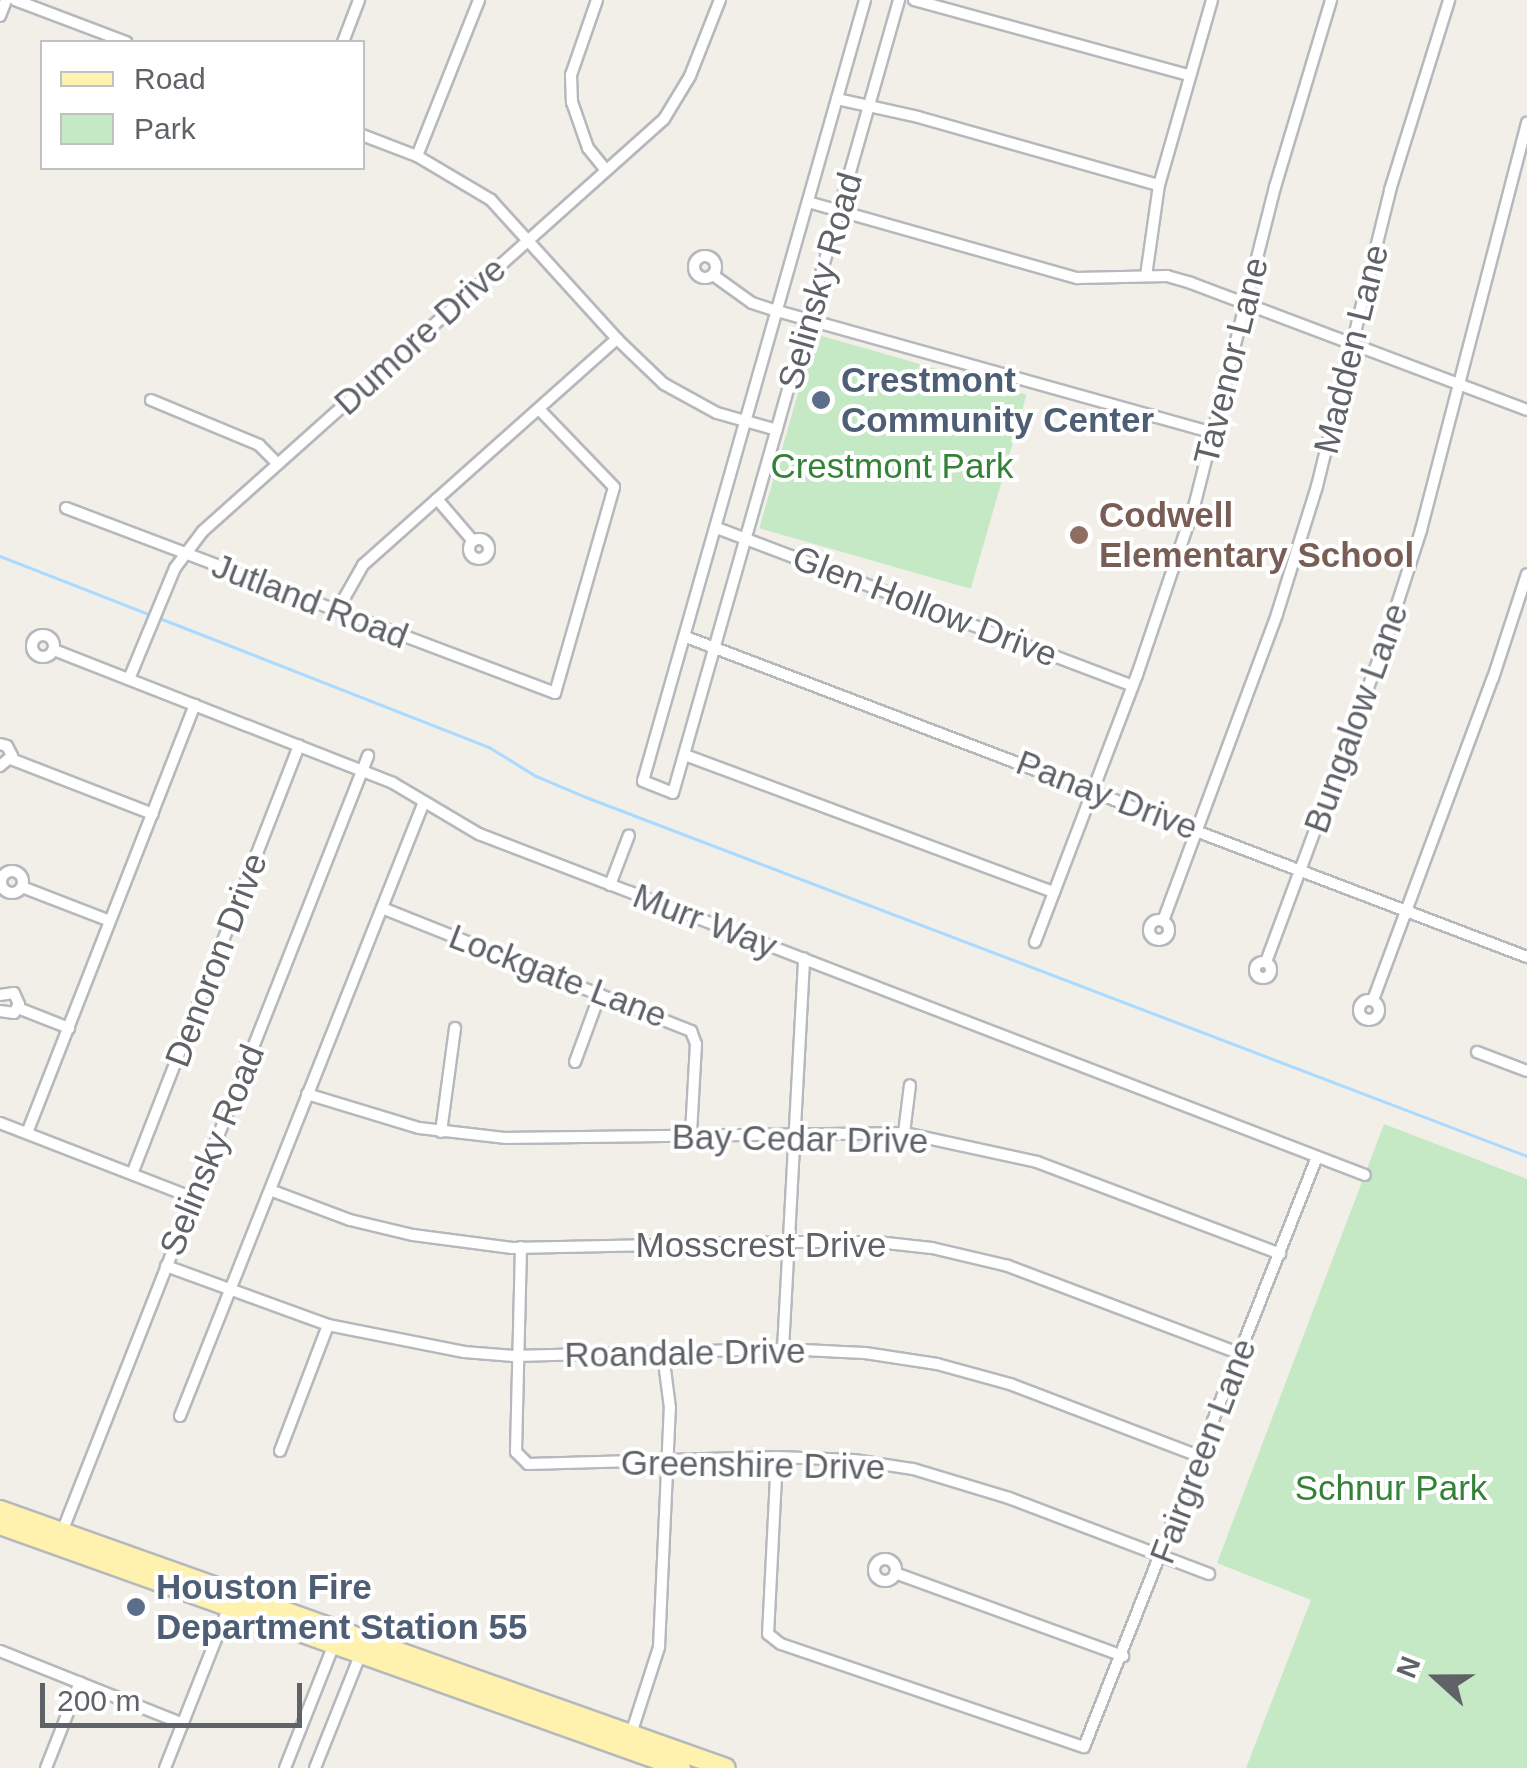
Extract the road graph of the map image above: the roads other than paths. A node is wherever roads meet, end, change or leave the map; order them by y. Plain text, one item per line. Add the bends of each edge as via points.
1 (6, 0) edge
2 (15, 0) edge
3 (359, 0) edge
4 (478, 0) edge
5 (597, 0) edge
6 (720, 0) edge
7 (865, 0) edge
8 (898, 0) edge
9 (914, 0) edge
10 (1212, 0) edge
11 (1331, 0) edge
12 (1449, 0) edge
13 (0, 16) edge
14 (121, 40) edge
15 (343, 40) edge
16 (1188, 75) junction
17 (837, 99) junction
18 (871, 108) junction
19 (1527, 123) edge
20 (365, 136) edge
21 (417, 156) junction
22 (606, 170) junction
23 (1159, 184) junction
24 (808, 202) junction
25 (840, 211) junction
26 (528, 240) junction
27 (713, 275) dead end
28 (1146, 276) junction
29 (1245, 305) junction
30 (777, 311) junction
31 (809, 320) junction
32 (617, 339) junction
33 (1352, 343) junction
34 (1457, 384) junction
35 (152, 400) dead end
36 (539, 410) junction
37 (1527, 410) edge
38 (745, 423) junction
39 (778, 430) junction
40 (1215, 433) junction
41 (277, 463) junction
42 (437, 499) junction
43 (66, 508) dead end
44 (717, 528) junction
45 (747, 538) junction
46 (473, 541) dead end
47 (184, 553) junction
48 (1527, 574) edge
49 (337, 612) junction
50 (686, 638) junction
51 (717, 648) junction
52 (54, 650) dead end
53 (129, 679) junction
54 (1132, 686) junction
55 (195, 705) junction
56 (0, 744) edge
57 (299, 745) junction
58 (686, 755) junction
59 (368, 756) dead end
60 (11, 759) junction
61 (0, 766) edge
62 (362, 770) junction
63 (1093, 790) junction
64 (424, 802) junction
65 (152, 814) junction
66 (1197, 829) junction
67 (628, 835) dead end
68 (1302, 869) junction
69 (610, 884) junction
70 (22, 887) dead end
71 (1054, 892) junction
72 (382, 908) junction
73 (1406, 911) junction
74 (1163, 920) dead end
75 (110, 921) junction
76 (1035, 942) dead end
77 (1527, 957) edge
78 (804, 959) junction
79 (1266, 962) dead end
80 (0, 994) edge
81 (600, 994) junction
82 (1373, 1000) dead end
83 (18, 1008) junction
84 (0, 1011) edge
85 (1007, 1022) dead end
86 (68, 1028) junction
87 (455, 1028) dead end
88 (1002, 1035) junction
89 (1477, 1052) dead end
90 (575, 1062) dead end
91 (1527, 1072) edge
92 (910, 1085) dead end
93 (308, 1094) junction
94 (0, 1123) edge
95 (795, 1131) junction
96 (441, 1132) junction
97 (904, 1133) junction
98 (27, 1134) junction
99 (691, 1134) junction
100 (1317, 1156) junction
101 (132, 1174) junction
102 (1365, 1175) dead end
103 (270, 1190) junction
104 (193, 1198) junction
105 (790, 1242) junction
106 (521, 1247) junction
107 (1280, 1254) junction
108 (166, 1266) junction
109 (230, 1290) junction
110 (328, 1325) junction
111 (782, 1349) junction
112 (663, 1354) junction
113 (1241, 1354) junction
114 (518, 1356) junction
115 (180, 1416) dead end
116 (280, 1451) dead end
117 (1201, 1456) junction
118 (777, 1457) junction
119 (670, 1460) junction
120 (0, 1510) edge
121 (0, 1525) edge
122 (60, 1539) junction
123 (1162, 1557) junction
124 (895, 1573) dead end
125 (1209, 1574) dead end
126 (231, 1600) junction
127 (354, 1634) junction
128 (334, 1642) junction
129 (0, 1651) edge
130 (360, 1652) junction
131 (1124, 1656) junction
132 (80, 1682) junction
133 (505, 1696) junction
134 (182, 1724) junction
135 (628, 1742) junction
136 (46, 1768) edge
137 (165, 1768) edge
138 (285, 1768) edge
139 (315, 1768) edge
140 (681, 1768) edge
141 (726, 1768) edge

1 - 13 street
2 - 14 street
3 - 15 street
4 - 21 street
5 - 22 street via 571,74 572,102 588,148
6 - 22 street, Dumore Drive via 664,119
7 - 17 street, Selinsky Road
8 - 18 street, Selinsky Road
9 - 16 street
10 - 16 street
11 - 29 street, Tavenor Lane
12 - 33 street, Madden Lane via 1390,190
16 - 23 street
17 - 18 street
17 - 24 street, Selinsky Road
18 - 23 street
18 - 25 street, Selinsky Road
19 - 34 street, Bungalow Lane
20 - 21 street
21 - 26 street via 478,190
22 - 26 street, Dumore Drive
23 - 28 street
24 - 25 street
24 - 30 street, Selinsky Road
25 - 28 street via 1076,278
25 - 31 street, Selinsky Road
26 - 32 street
26 - 41 street, Dumore Drive
27 - 30 street via 752,303
28 - 29 street via 1191,283
29 - 33 street
29 - 40 street, Tavenor Lane
30 - 31 street
30 - 38 street, Selinsky Road
31 - 39 street, Selinsky Road
31 - 40 street
32 - 36 street
32 - 38 street via 678,394
33 - 34 street
33 - 66 street, Madden Lane via 1318,486
34 - 37 street
34 - 68 street, Bungalow Lane via 1400,597
35 - 41 street via 258,446
36 - 42 street
36 - 49 street, Jutland Road via 614,487 554,693
38 - 39 street
38 - 44 street, Selinsky Road
39 - 45 street, Selinsky Road
40 - 54 street, Tavenor Lane
41 - 47 street, Dumore Drive
42 - 46 street
42 - 49 street via 363,565
43 - 47 street, Jutland Road
44 - 45 street, Glen Hollow Drive
44 - 50 street, Selinsky Road
45 - 51 street, Selinsky Road
45 - 54 street, Glen Hollow Drive
47 - 49 street, Jutland Road
47 - 53 street, Dumore Drive
48 - 73 street
50 - 51 street, Panay Drive
50 - 58 street, Selinsky Road via 643,781 673,793
51 - 58 street, Selinsky Road
51 - 63 street, Panay Drive
52 - 53 street, Murr Way
53 - 55 street, Murr Way
54 - 63 street, Tavenor Lane
55 - 57 street, Murr Way
55 - 65 street
56 - 60 street via 10,749
57 - 62 street, Murr Way
57 - 101 street, Denoron Drive
58 - 71 street
59 - 62 street, Selinsky Road
60 - 61 street
60 - 65 street
62 - 64 street, Murr Way
62 - 104 street, Selinsky Road
63 - 66 street, Panay Drive
63 - 71 street, Tavenor Lane
64 - 69 street, Murr Way via 479,834
64 - 72 street
65 - 75 street
66 - 68 street, Panay Drive
66 - 74 street, Madden Lane
67 - 69 street
68 - 73 street, Panay Drive
68 - 79 street, Bungalow Lane
69 - 78 street, Murr Way
70 - 75 street
71 - 76 street, Tavenor Lane
72 - 81 street, Lockgate Lane
72 - 93 street
73 - 77 street, Panay Drive
73 - 82 street
75 - 86 street
78 - 88 street, Murr Way
78 - 95 street
80 - 83 street via 14,994
81 - 90 street
81 - 99 street, Lockgate Lane via 691,1031
83 - 84 street
83 - 86 street
85 - 88 street
86 - 98 street
87 - 96 street
88 - 100 street, Murr Way
89 - 91 street
92 - 97 street
93 - 96 street, Bay Cedar Drive
93 - 103 street
94 - 98 street
95 - 97 street, Bay Cedar Drive
95 - 99 street, Bay Cedar Drive
95 - 105 street
96 - 99 street, Bay Cedar Drive via 578,1140
97 - 107 street, Bay Cedar Drive via 1037,1162
98 - 101 street
100 - 102 street, Murr Way
100 - 107 street, Fairgreen Lane
101 - 104 street
103 - 106 street, Mosscrest Drive via 412,1235
103 - 109 street
104 - 108 street, Selinsky Road
105 - 106 street, Mosscrest Drive
105 - 111 street
105 - 113 street, Mosscrest Drive via 876,1242 1008,1266
106 - 114 street
107 - 113 street, Fairgreen Lane
108 - 109 street, Roandale Drive
108 - 122 street, Selinsky Road
109 - 110 street, Roandale Drive
109 - 115 street
110 - 114 street, Roandale Drive via 435,1348
110 - 116 street
111 - 112 street, Roandale Drive
111 - 117 street, Roandale Drive via 865,1354 973,1373
112 - 114 street, Roandale Drive
112 - 119 street
113 - 117 street, Fairgreen Lane
114 - 119 street, Greenshire Drive via 520,1460
117 - 123 street, Fairgreen Lane
118 - 119 street, Greenshire Drive
118 - 123 street, Greenshire Drive via 913,1469
118 - 131 street, Fairgreen Lane via 768,1634 781,1644 1072,1746 1087,1744
119 - 135 street via 659,1647
120 - 122 main road
121 - 122 main road
122 - 126 main road
123 - 125 street, Greenshire Drive
123 - 131 street, Fairgreen Lane
124 - 131 street
126 - 127 main road
126 - 128 main road
126 - 134 street
127 - 128 street
127 - 130 street
127 - 133 main road
128 - 130 main road
128 - 138 street
129 - 132 street
130 - 133 main road
130 - 139 street
132 - 134 street
132 - 136 street
133 - 135 main road
134 - 137 street
135 - 140 main road
135 - 141 main road

